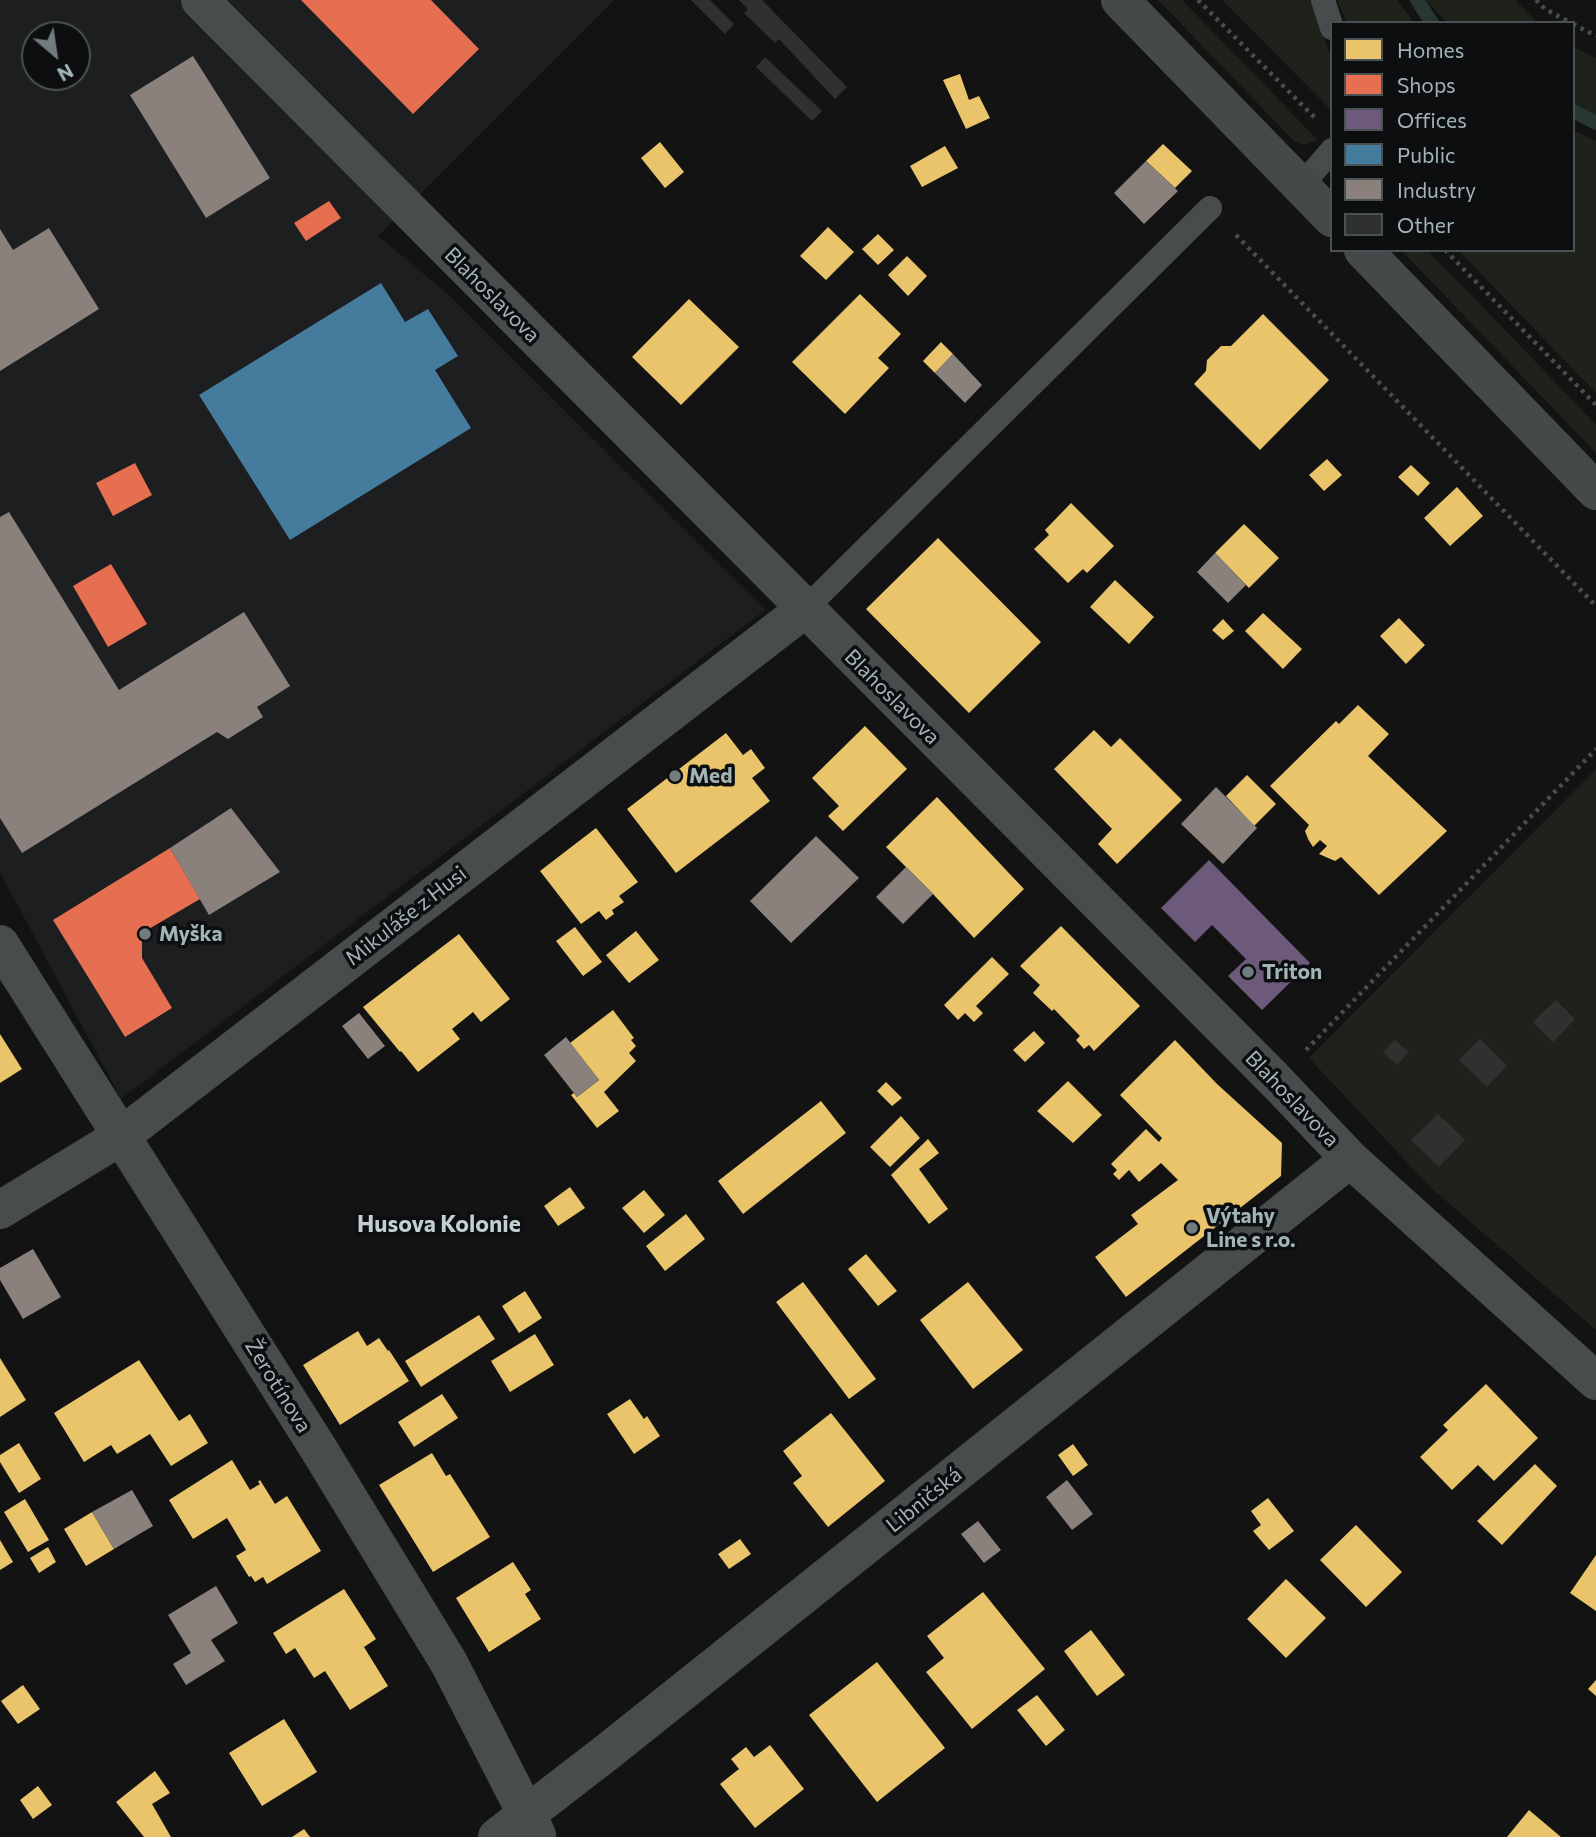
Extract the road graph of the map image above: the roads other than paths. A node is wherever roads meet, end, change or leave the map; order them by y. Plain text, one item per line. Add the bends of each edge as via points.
1 (200, 0) edge
2 (1120, 0) edge
3 (1323, 0) edge
4 (1330, 22) edge
5 (1330, 152) edge
6 (1301, 186) junction
7 (1210, 208) road end
8 (1330, 216) edge
9 (1365, 252) edge
10 (1596, 491) edge
11 (805, 609) junction
12 (0, 944) edge
13 (120, 1137) junction
14 (1350, 1160) junction
15 (0, 1210) edge
16 (1596, 1381) edge
17 (520, 1830) edge

1 - 11 street, Blahoslavova
2 - 6 main road
3 - 4 lane
5 - 6 lane
6 - 8 main road
7 - 11 lane
9 - 10 main road
11 - 13 street, Mikuláše z Husi
11 - 14 street, Blahoslavova
12 - 13 street, Žerotínova
13 - 15 street, Mikuláše z Husi
13 - 17 street, Žerotínova via 449,1663
14 - 16 street, Blahoslavova
14 - 17 street, Libničská via 606,1754

